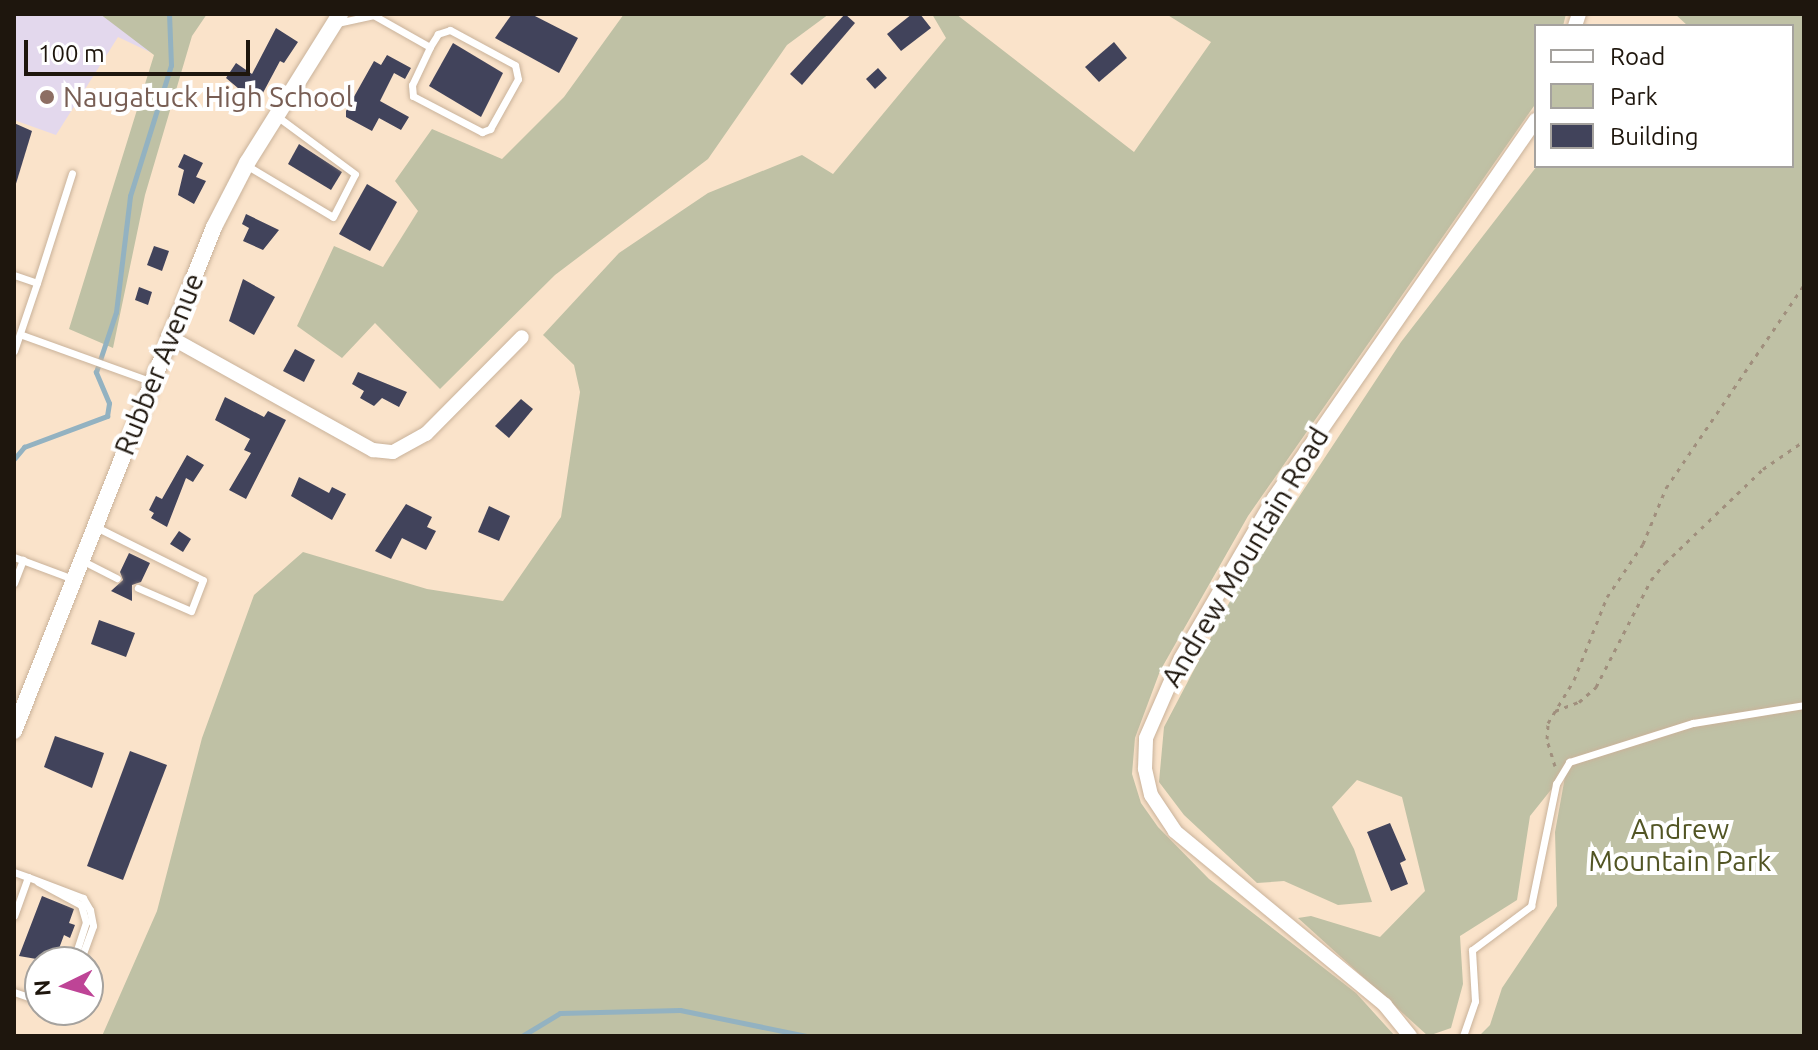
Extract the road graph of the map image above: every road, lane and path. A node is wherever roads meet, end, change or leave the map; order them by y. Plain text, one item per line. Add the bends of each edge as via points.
1 (377, 15) edge
2 (338, 18) edge
3 (430, 47) junction
4 (278, 117) junction
5 (1534, 123) edge
6 (246, 165) junction
7 (72, 173) dead end
8 (14, 275) edge
9 (37, 283) junction
10 (1804, 285) edge
11 (22, 335) junction
12 (168, 336) junction
13 (522, 337) dead end
14 (14, 351) edge
15 (150, 381) junction
16 (1804, 441) edge
17 (94, 526) junction
18 (14, 557) edge
19 (23, 560) junction
20 (81, 560) junction
21 (117, 578) dead end
22 (73, 579) junction
23 (14, 583) edge
24 (138, 588) dead end
25 (1804, 705) edge
26 (1555, 711) junction
27 (14, 731) edge
28 (1561, 771) junction
29 (14, 872) edge
30 (28, 877) junction
31 (37, 881) junction
32 (14, 916) edge
33 (78, 946) edge
34 (86, 946) edge
35 (14, 992) edge
36 (24, 996) edge
37 (1410, 1036) edge
38 (1463, 1036) edge

1 - 2 lane
1 - 3 lane
2 - 4 street, Rubber Avenue
3 - 3 lane via 438,34 450,30 515,65 518,79 490,129 482,132 413,96 412,85
4 - 6 street, Rubber Avenue
4 - 6 lane via 355,174 333,217
5 - 37 street, Andrew Mountain Road via 1274,498 1181,658 1146,738 1147,782 1175,831 1385,1005
6 - 12 street, Rubber Avenue
7 - 9 lane
8 - 9 lane
9 - 11 lane
10 - 26 path via 1666,488 1643,544 1607,597 1574,680
11 - 14 lane
11 - 15 lane
12 - 13 street via 373,450 393,452 426,434
12 - 15 street, Rubber Avenue
15 - 17 street, Rubber Avenue
16 - 26 path via 1753,479 1665,563 1639,601 1596,687 1579,702
17 - 20 street, Rubber Avenue
17 - 24 lane via 203,580 191,611
18 - 19 lane
19 - 22 lane
19 - 23 lane
20 - 21 lane
20 - 22 street, Rubber Avenue
22 - 27 street, Rubber Avenue
25 - 28 lane via 1693,723 1579,755
26 - 28 path via 1547,739 1551,761
28 - 38 lane via 1531,906 1472,950 1475,1001
29 - 30 lane
30 - 31 lane
30 - 32 lane
31 - 33 lane via 42,889 81,905 86,922
31 - 34 lane via 83,898 93,926
35 - 36 lane

